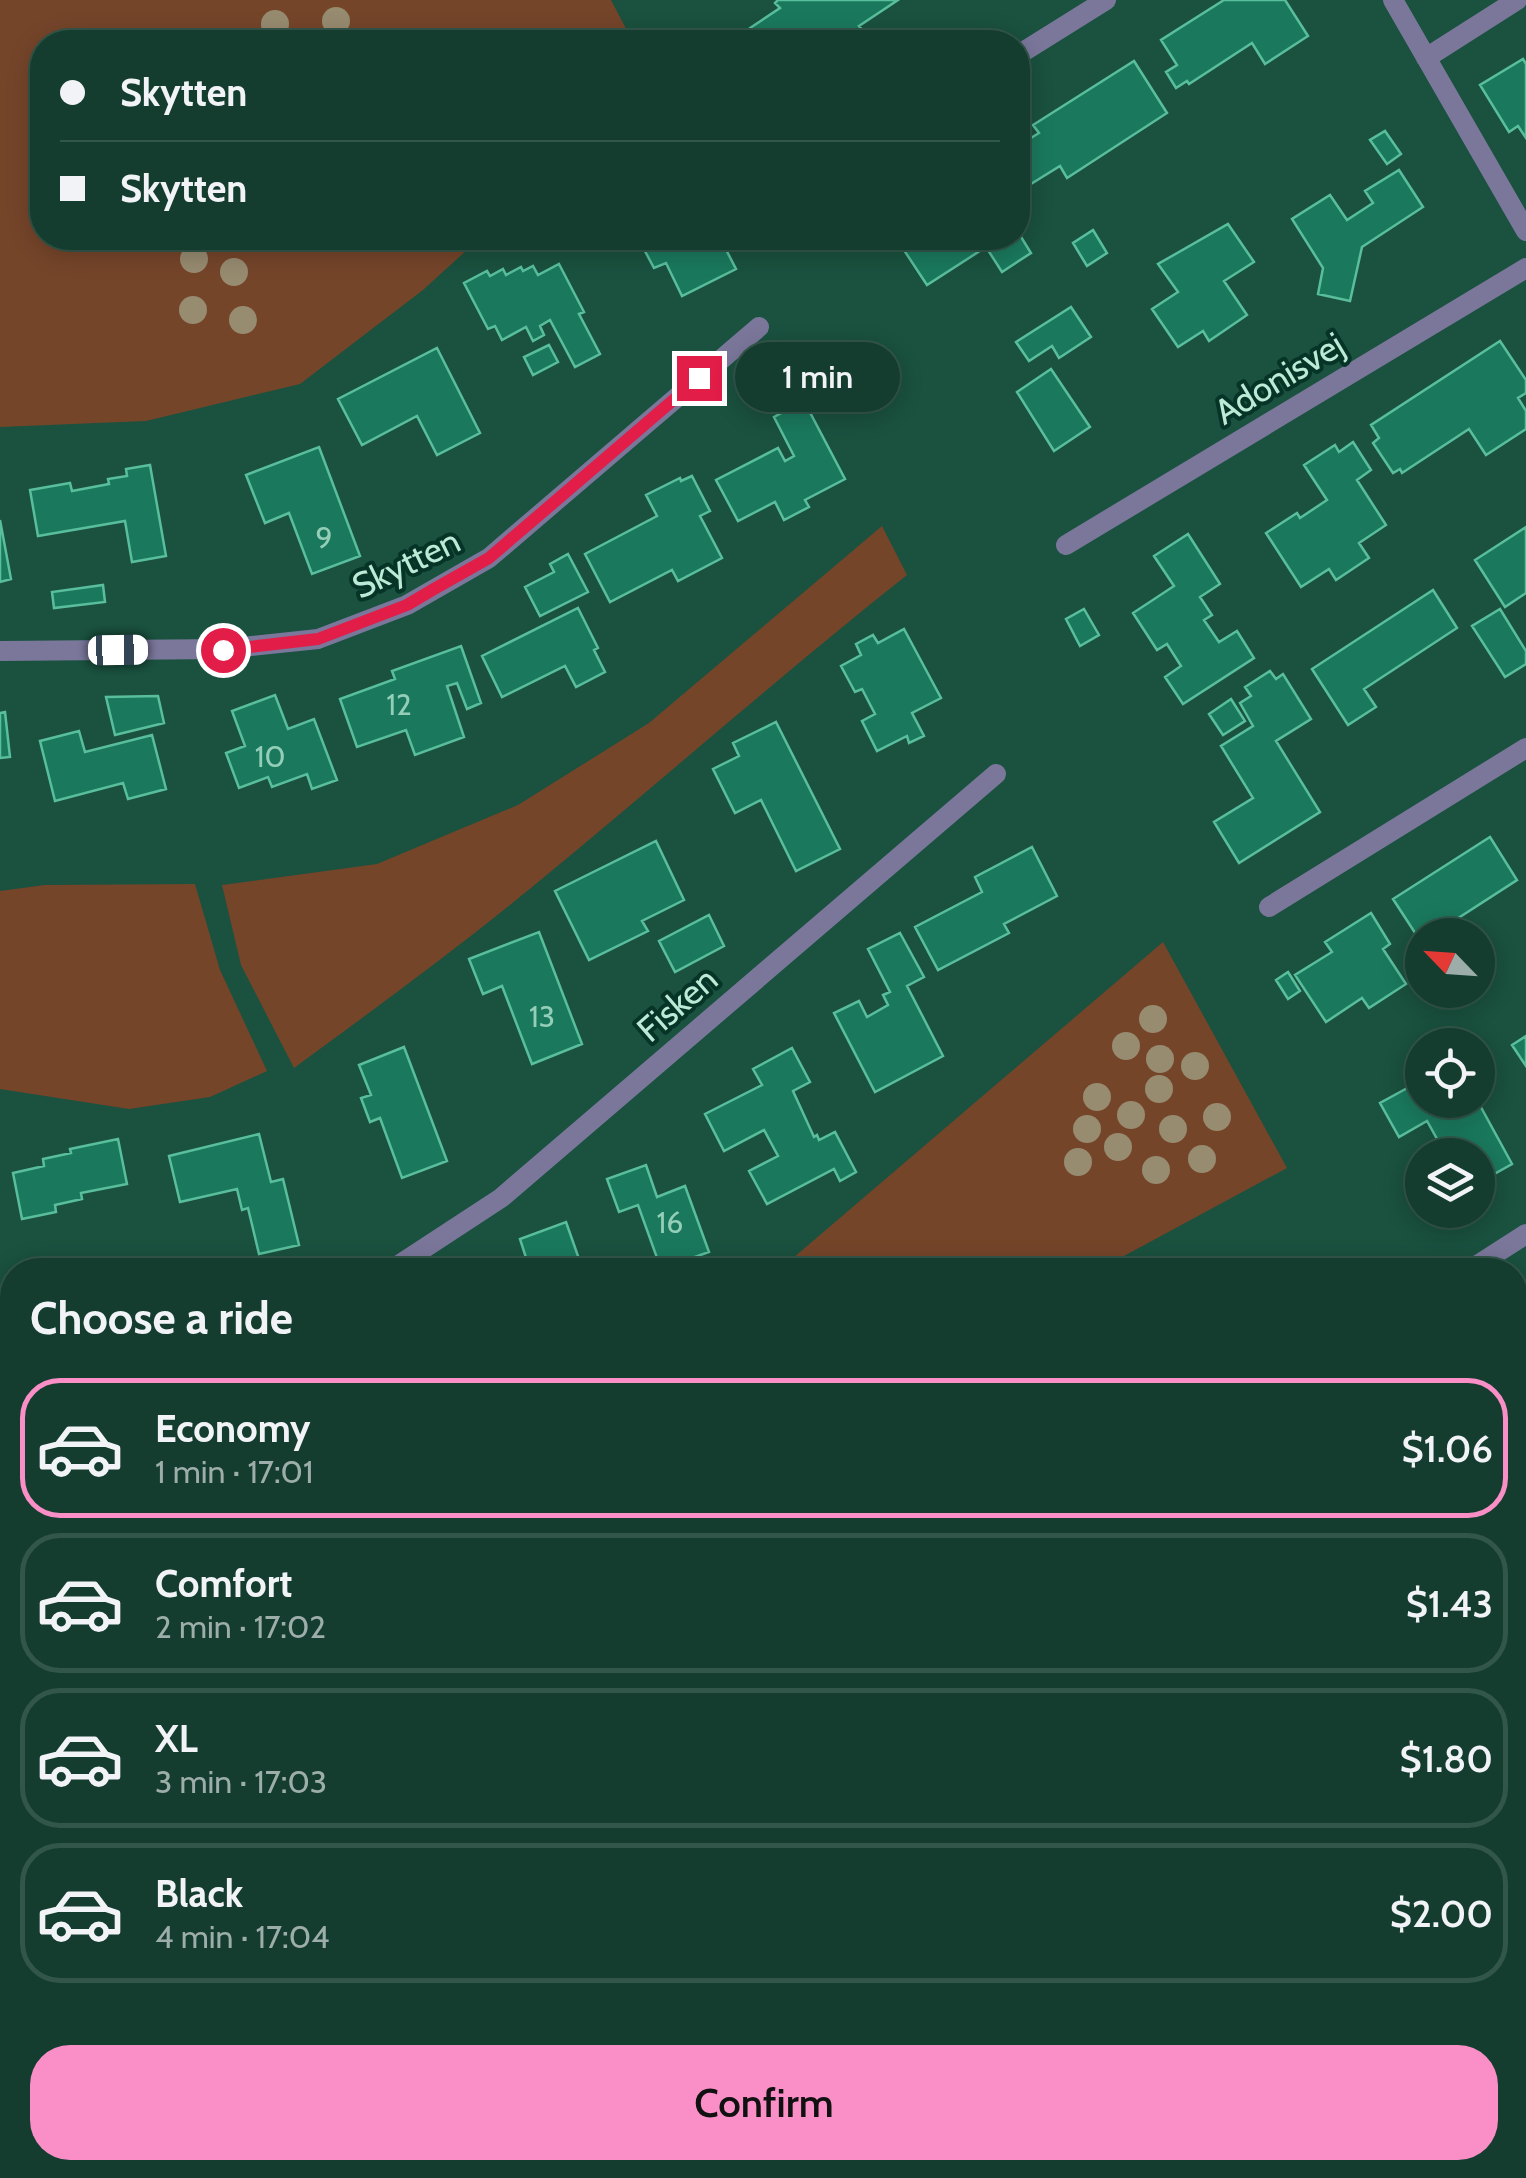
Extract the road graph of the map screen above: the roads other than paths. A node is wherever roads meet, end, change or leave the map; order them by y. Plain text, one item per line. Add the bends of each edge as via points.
1 (1106, 0) edge
2 (1392, 0) edge
3 (1517, 0) edge
4 (1030, 47) edge
5 (1426, 58) junction
6 (1526, 231) edge
7 (1526, 268) edge
8 (759, 327) dead end
9 (1066, 545) dead end
10 (0, 651) edge
11 (1526, 748) edge
12 (996, 774) dead end
13 (1269, 907) dead end
14 (1526, 1234) edge
15 (409, 1258) edge
16 (1489, 1258) edge

1 - 4 street
2 - 5 street
3 - 5 street
5 - 6 street
7 - 9 street, Adonisvej
8 - 10 street, Skytten via 489,558 407,605 318,639 223,650
11 - 13 street
12 - 15 street, Fisken via 501,1198
14 - 16 street

